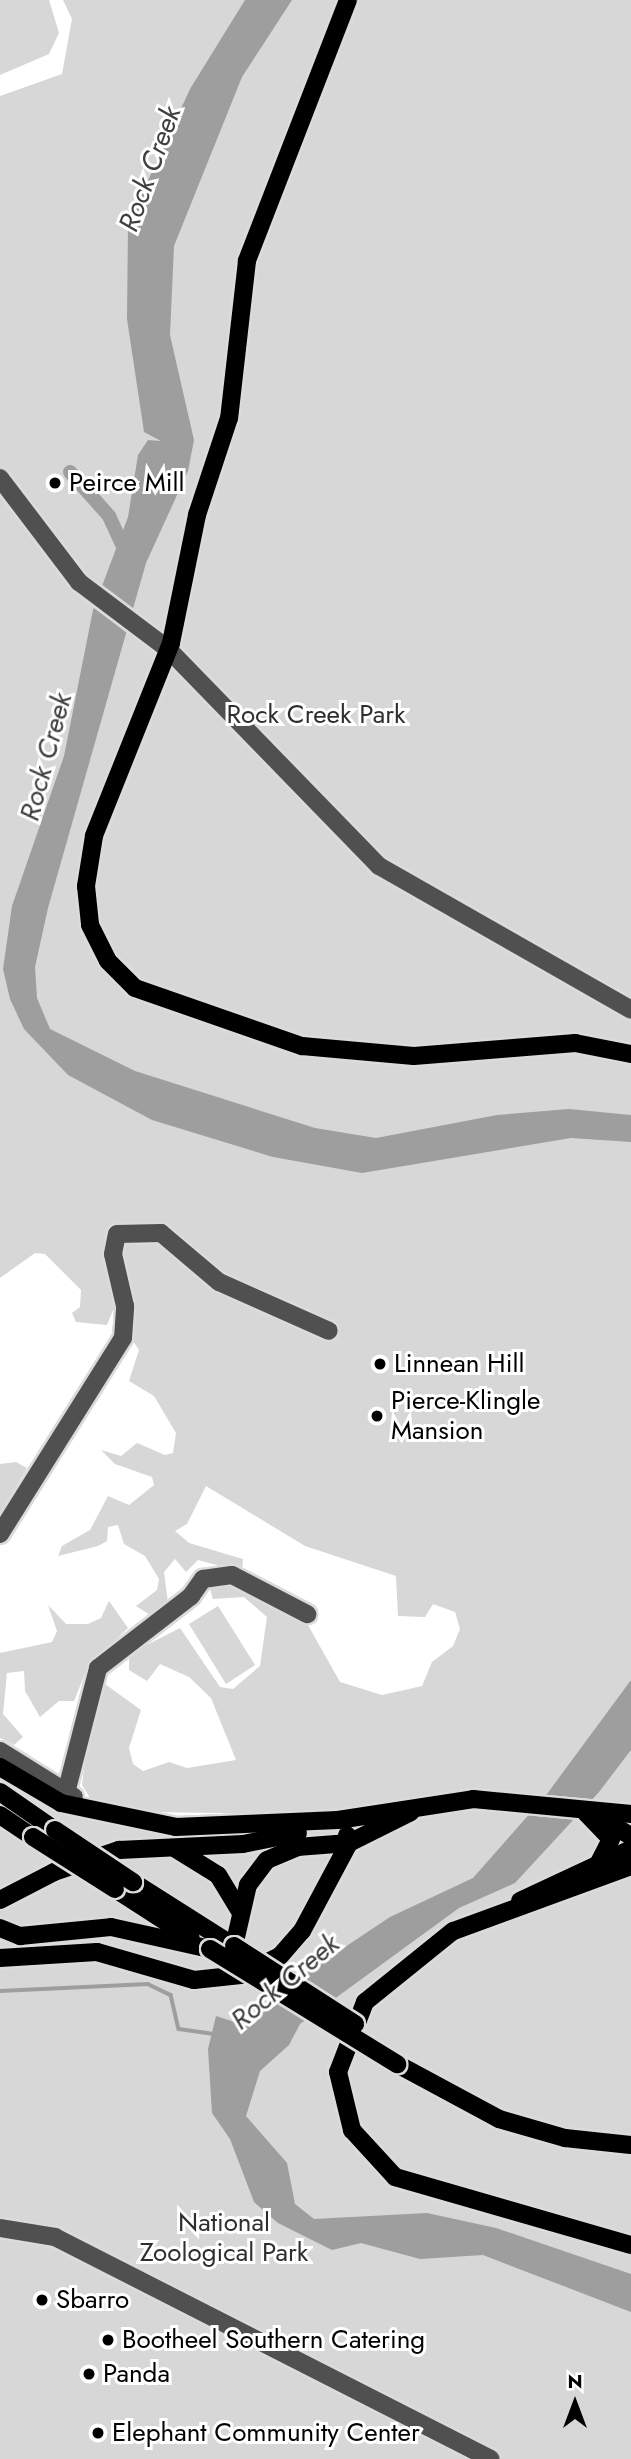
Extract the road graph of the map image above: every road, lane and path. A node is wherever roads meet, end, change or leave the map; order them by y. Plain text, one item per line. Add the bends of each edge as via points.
1 (348, 0) edge
2 (0, 478) edge
3 (162, 644) junction
4 (631, 1010) edge
5 (631, 1054) edge
6 (329, 1331) dead end
7 (0, 1534) edge
8 (307, 1614) dead end
9 (0, 1751) edge
10 (0, 1767) edge
11 (67, 1789) junction
12 (0, 1792) edge
13 (427, 1804) junction
14 (81, 1809) junction
15 (586, 1813) junction
16 (631, 1814) edge
17 (0, 1815) edge
18 (341, 1820) junction
19 (631, 1836) edge
20 (349, 1843) junction
21 (172, 1847) junction
22 (631, 1849) edge
23 (631, 1866) edge
24 (597, 1867) junction
25 (2, 1897) edge
26 (498, 1912) junction
27 (241, 1915) junction
28 (0, 1928) edge
29 (20, 1936) junction
30 (0, 1940) edge
31 (201, 1941) junction
32 (234, 1946) junction
33 (0, 1958) edge
34 (400, 2059) junction
35 (631, 2134) edge
36 (631, 2145) edge
37 (0, 2228) edge
38 (631, 2245) edge
39 (491, 2459) edge

1 - 3 main road via 247,261 232,408
2 - 3 street via 81,584
3 - 4 street via 385,871
3 - 5 main road via 104,804 87,869 92,932 125,980 204,1017 323,1050 414,1056 564,1043
6 - 7 street via 219,1282 161,1233 117,1234 113,1254 125,1306 123,1338
8 - 11 street via 232,1575 203,1578 191,1596 98,1668 89,1684
9 - 11 street
10 - 14 main road
11 - 14 street
12 - 31 main road, bridge via 133,1882
13 - 15 main road via 504,1800
13 - 18 main road
13 - 20 main road
14 - 18 main road via 176,1827
15 - 16 main road
15 - 19 main road
15 - 24 main road via 611,1839
17 - 31 main road, bridge
18 - 20 main road
18 - 21 main road via 243,1844
20 - 27 main road via 297,1847 267,1860 248,1885
20 - 33 main road via 291,1945 241,1975 194,1980 97,1952
21 - 25 main road via 119,1850
21 - 27 main road via 218,1875
22 - 24 main road
23 - 26 main road via 551,1900
24 - 26 main road
26 - 38 main road via 453,1931 365,2002 339,2060 347,2119 370,2157 405,2181
27 - 32 main road
28 - 29 main road
29 - 30 street
29 - 31 main road via 111,1927
31 - 32 main road, bridge
31 - 34 main road, bridge
32 - 34 main road, bridge
34 - 35 main road via 513,2112
34 - 36 main road via 466,2104 519,2126
37 - 39 street via 55,2237

